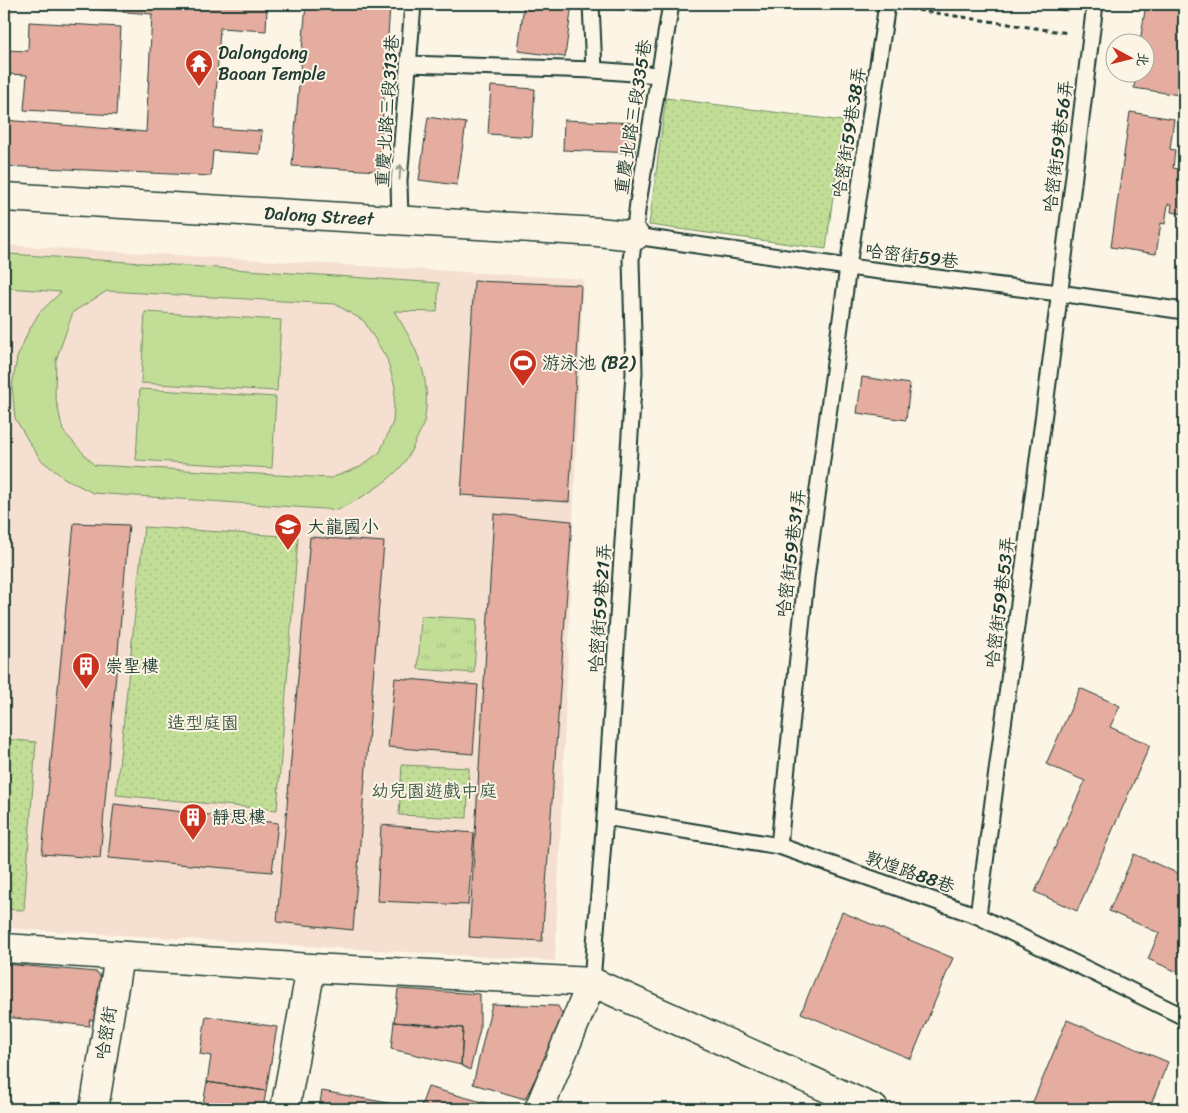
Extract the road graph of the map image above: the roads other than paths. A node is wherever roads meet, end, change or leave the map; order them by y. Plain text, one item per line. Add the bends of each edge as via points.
1 (413, 4) edge
2 (591, 4) edge
3 (670, 4) edge
4 (1095, 4) edge
5 (887, 5) edge
6 (409, 64) junction
7 (594, 70) junction
8 (659, 75) junction
9 (4, 197) edge
10 (400, 221) junction
11 (634, 236) junction
12 (848, 267) junction
13 (1059, 293) junction
14 (1184, 310) edge
15 (605, 817) junction
16 (779, 846) junction
17 (978, 916) junction
18 (4, 948) edge
19 (119, 956) junction
20 (311, 968) junction
21 (592, 982) junction
22 (1184, 1017) edge
23 (94, 1109) edge
24 (285, 1109) edge
25 (539, 1109) edge
26 (874, 1109) edge

1 - 6 lane, 重慶北路三段313巷
2 - 7 lane
3 - 8 lane, 重慶北路三段335巷
4 - 13 lane, 哈密街59巷56弄
5 - 12 lane, 哈密街59巷38弄
6 - 7 lane
10 -> 6 lane, 重慶北路三段313巷 via 399,181
7 - 8 lane
8 - 11 lane, 重慶北路三段335巷
9 - 10 street, Dalong Street
10 - 11 street, Dalong Street
11 - 12 lane, 哈密街59巷
11 - 15 lane, 哈密街59巷21弄 via 631,260 634,373
12 - 13 lane, 哈密街59巷
12 - 16 lane, 哈密街59巷31弄 via 806,578
13 - 14 lane, 哈密街59巷
13 - 17 lane, 哈密街59巷53弄
15 - 16 lane, 敦煌路88巷
15 - 21 lane, 哈密街59巷21弄
16 - 17 lane, 敦煌路88巷
17 - 22 lane, 敦煌路88巷
18 - 19 street
19 - 20 street
19 - 23 street, 哈密街
20 - 21 street
20 - 24 street
21 - 25 street
21 - 26 street

